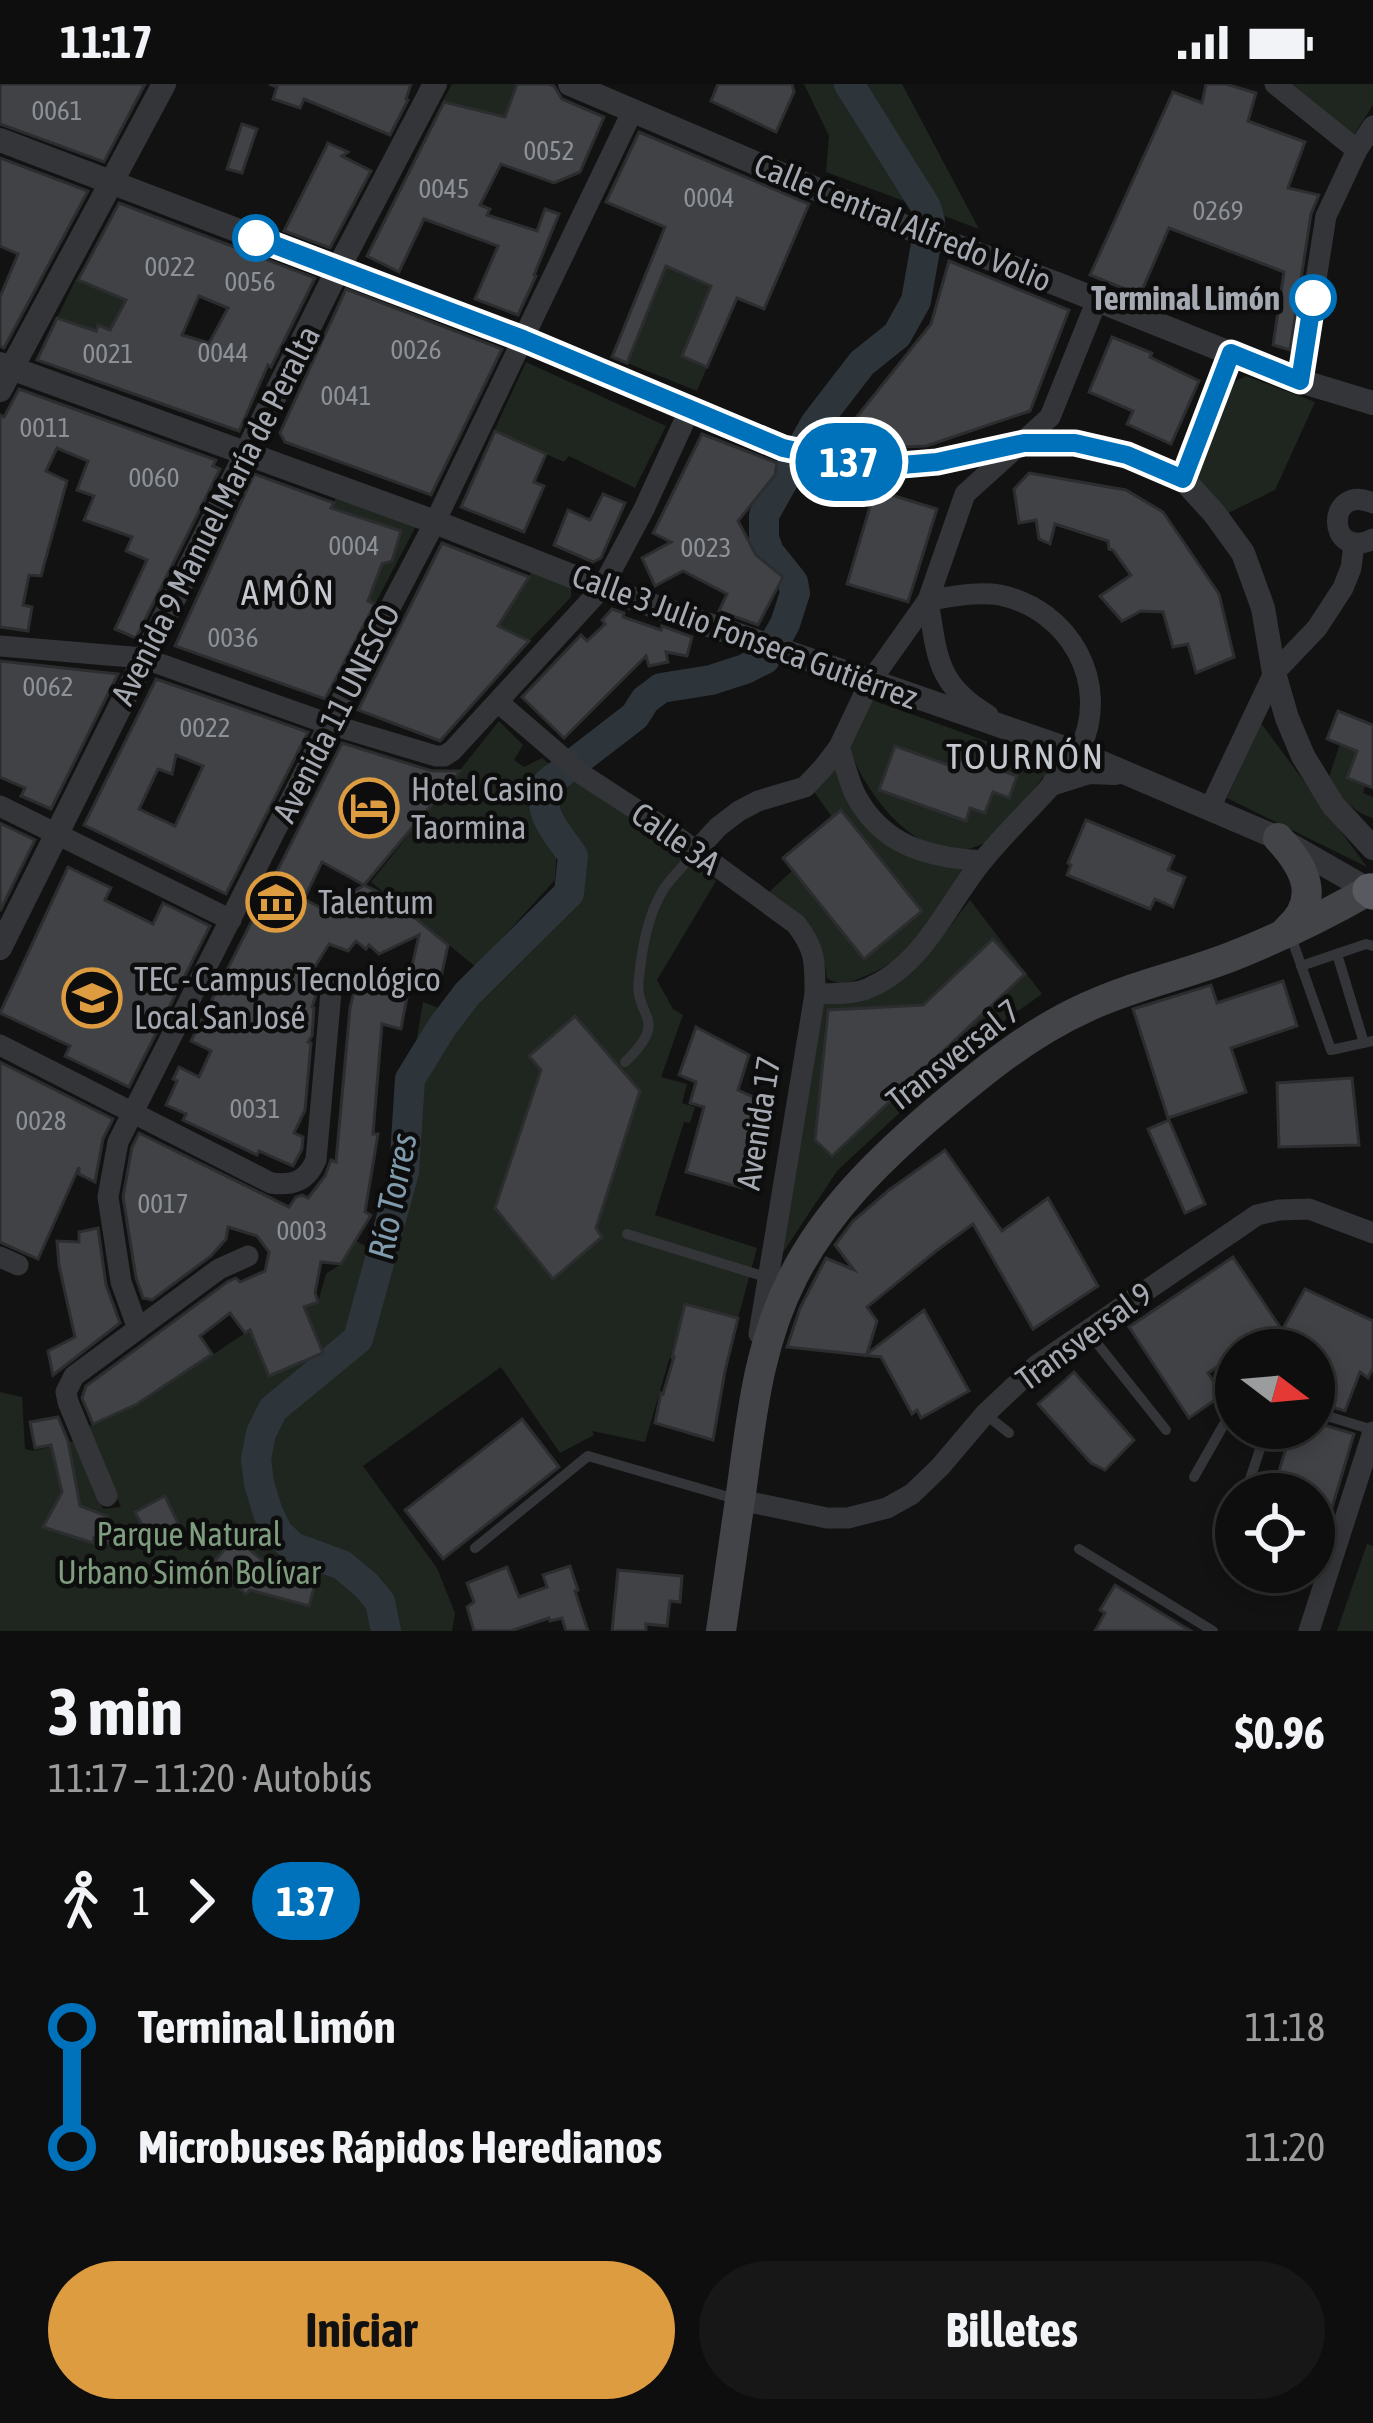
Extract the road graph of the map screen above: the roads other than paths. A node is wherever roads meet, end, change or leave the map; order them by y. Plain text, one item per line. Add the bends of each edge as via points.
1 (164, 84) edge
2 (435, 84) edge
3 (570, 84) edge
4 (1275, 84) edge
5 (633, 110) junction
6 (1373, 126) edge
7 (0, 140) edge
8 (1357, 149) junction
9 (111, 183) junction
10 (338, 269) junction
11 (1097, 300) junction
12 (523, 339) junction
13 (1231, 353) junction
14 (4, 374) edge
15 (1300, 381) junction
16 (1373, 403) edge
17 (689, 411) junction
18 (1024, 443) junction
19 (245, 454) junction
20 (1183, 479) junction
21 (1373, 503) edge
22 (435, 522) junction
23 (1364, 541) edge
24 (602, 588) junction
25 (928, 600) junction
26 (0, 646) edge
27 (143, 658) junction
28 (1274, 673) junction
29 (870, 682) junction
30 (498, 702) junction
31 (329, 724) junction
32 (1015, 730) junction
33 (838, 747) junction
34 (1079, 753) junction
35 (1126, 774) junction
36 (1054, 783) junction
37 (0, 806) edge
38 (1210, 808) junction
39 (57, 834) junction
40 (1278, 838) junction
41 (1373, 848) edge
42 (696, 851) junction
43 (982, 861) junction
44 (1372, 890) edge
45 (231, 920) junction
46 (1286, 933) junction
47 (1373, 946) edge
48 (0, 948) edge
49 (1336, 954) junction
50 (1301, 966) junction
51 (332, 981) dead end
52 (815, 994) junction
53 (1369, 1042) edge
54 (0, 1045) edge
55 (625, 1061) dead end
56 (133, 1112) junction
57 (1373, 1233) edge
58 (627, 1234) dead end
59 (248, 1256) dead end
60 (769, 1278) junction
61 (138, 1329) junction
62 (1086, 1329) junction
63 (757, 1378) junction
64 (986, 1414) junction
65 (1335, 1419) edge
66 (1166, 1430) dead end
67 (1373, 1431) edge
68 (1009, 1433) dead end
69 (1215, 1440) edge
70 (1194, 1478) dead end
71 (107, 1496) dead end
72 (740, 1500) junction
73 (475, 1548) dead end
74 (1079, 1549) dead end
75 (721, 1631) edge
76 (1214, 1631) edge
77 (1309, 1631) edge

1 - 9 street
2 - 10 street, Avenida 9 Manuel María de Peralta
3 - 5 street, Calle Central Alfredo Volio
4 - 8 street
5 - 11 street, Calle Central Alfredo Volio
5 - 12 street, Avenida 11 UNESCO
6 - 8 street
7 - 9 street
8 - 15 street via 1326,216
9 - 10 street
9 - 14 street
10 - 12 street
10 - 19 street, Avenida 9 Manuel María de Peralta
11 - 13 street, Calle Central Alfredo Volio
11 - 18 street via 1050,416
12 - 17 street
12 - 22 street, Avenida 11 UNESCO
13 - 15 street, Calle Central Alfredo Volio
13 - 20 street
14 - 19 street, Calle 3 Julio Fonseca Gutiérrez
15 - 16 street, Calle Central Alfredo Volio
17 - 18 street via 783,448 890,466
17 - 24 street
18 - 20 street via 1101,447
18 - 25 street via 965,494
19 - 22 street, Calle 3 Julio Fonseca Gutiérrez
19 - 27 street, Avenida 9 Manuel María de Peralta
20 - 28 street via 1244,554
21 - 23 street via 1354,499 1337,514 1342,536
22 - 24 street, Calle 3 Julio Fonseca Gutiérrez
22 - 31 street, Avenida 11 UNESCO
23 - 28 street via 1329,613
24 - 29 street, Calle 3 Julio Fonseca Gutiérrez
24 - 30 street
25 - 29 street
25 - 32 street via 945,676 964,701
25 - 34 street via 994,594 1050,616 1085,664 1089,725
26 - 27 street
27 - 31 street
27 - 39 street, Avenida 9 Manuel María de Peralta
28 - 38 street
28 - 41 street via 1317,782
29 - 32 street, Calle 3 Julio Fonseca Gutiérrez
29 - 33 street
30 - 31 street via 444,756
30 - 42 street, Calle 3A via 584,775
31 - 45 street, Avenida 11 UNESCO
32 - 34 street, Calle 3 Julio Fonseca Gutiérrez
33 - 42 street via 805,787 739,811
33 - 43 street via 855,793 897,842
34 - 35 street, Calle 3 Julio Fonseca Gutiérrez
34 - 36 street
35 - 36 street via 1089,772
35 - 38 street, Calle 3 Julio Fonseca Gutiérrez
36 - 43 street
37 - 39 street
38 - 40 street, Calle 3 Julio Fonseca Gutiérrez
39 - 45 street
39 - 48 street, Avenida 9 Manuel María de Peralta
40 - 44 street, Calle 3 Julio Fonseca Gutiérrez
40 - 46 main road via 1306,880 1303,910
42 - 52 street, Calle 3A via 796,924 810,941
42 - 55 lane via 662,891 646,934 637,986 648,1033
43 - 52 street via 904,964 869,988
44 - 46 main road, Transversal 7
45 - 56 street, Avenida 11 UNESCO
46 - 50 lane
46 - 63 main road, Transversal 7 via 1094,1003 991,1064 848,1194 794,1276
47 - 49 lane
49 - 50 lane
49 - 53 lane
50 - 53 lane via 1331,1050
51 - 56 street via 316,1160 302,1180 271,1184
52 - 60 street, Avenida 17
54 - 56 street
56 - 61 street, Avenida 11 UNESCO via 108,1197 121,1282
57 - 62 street, Transversal 9 via 1309,1209 1256,1215
58 - 60 lane
59 - 61 street
60 - 63 street, Avenida 17
61 - 71 street via 74,1376 66,1392
62 - 64 street, Transversal 9
62 - 66 lane
63 - 72 main road, Avenida 17
64 - 68 lane
64 - 72 street, Transversal 9 via 940,1467 887,1508 827,1517
65 - 67 lane
67 - 77 street
69 - 70 lane
72 - 73 lane via 588,1456
72 - 75 main road, Avenida 17
74 - 76 lane

